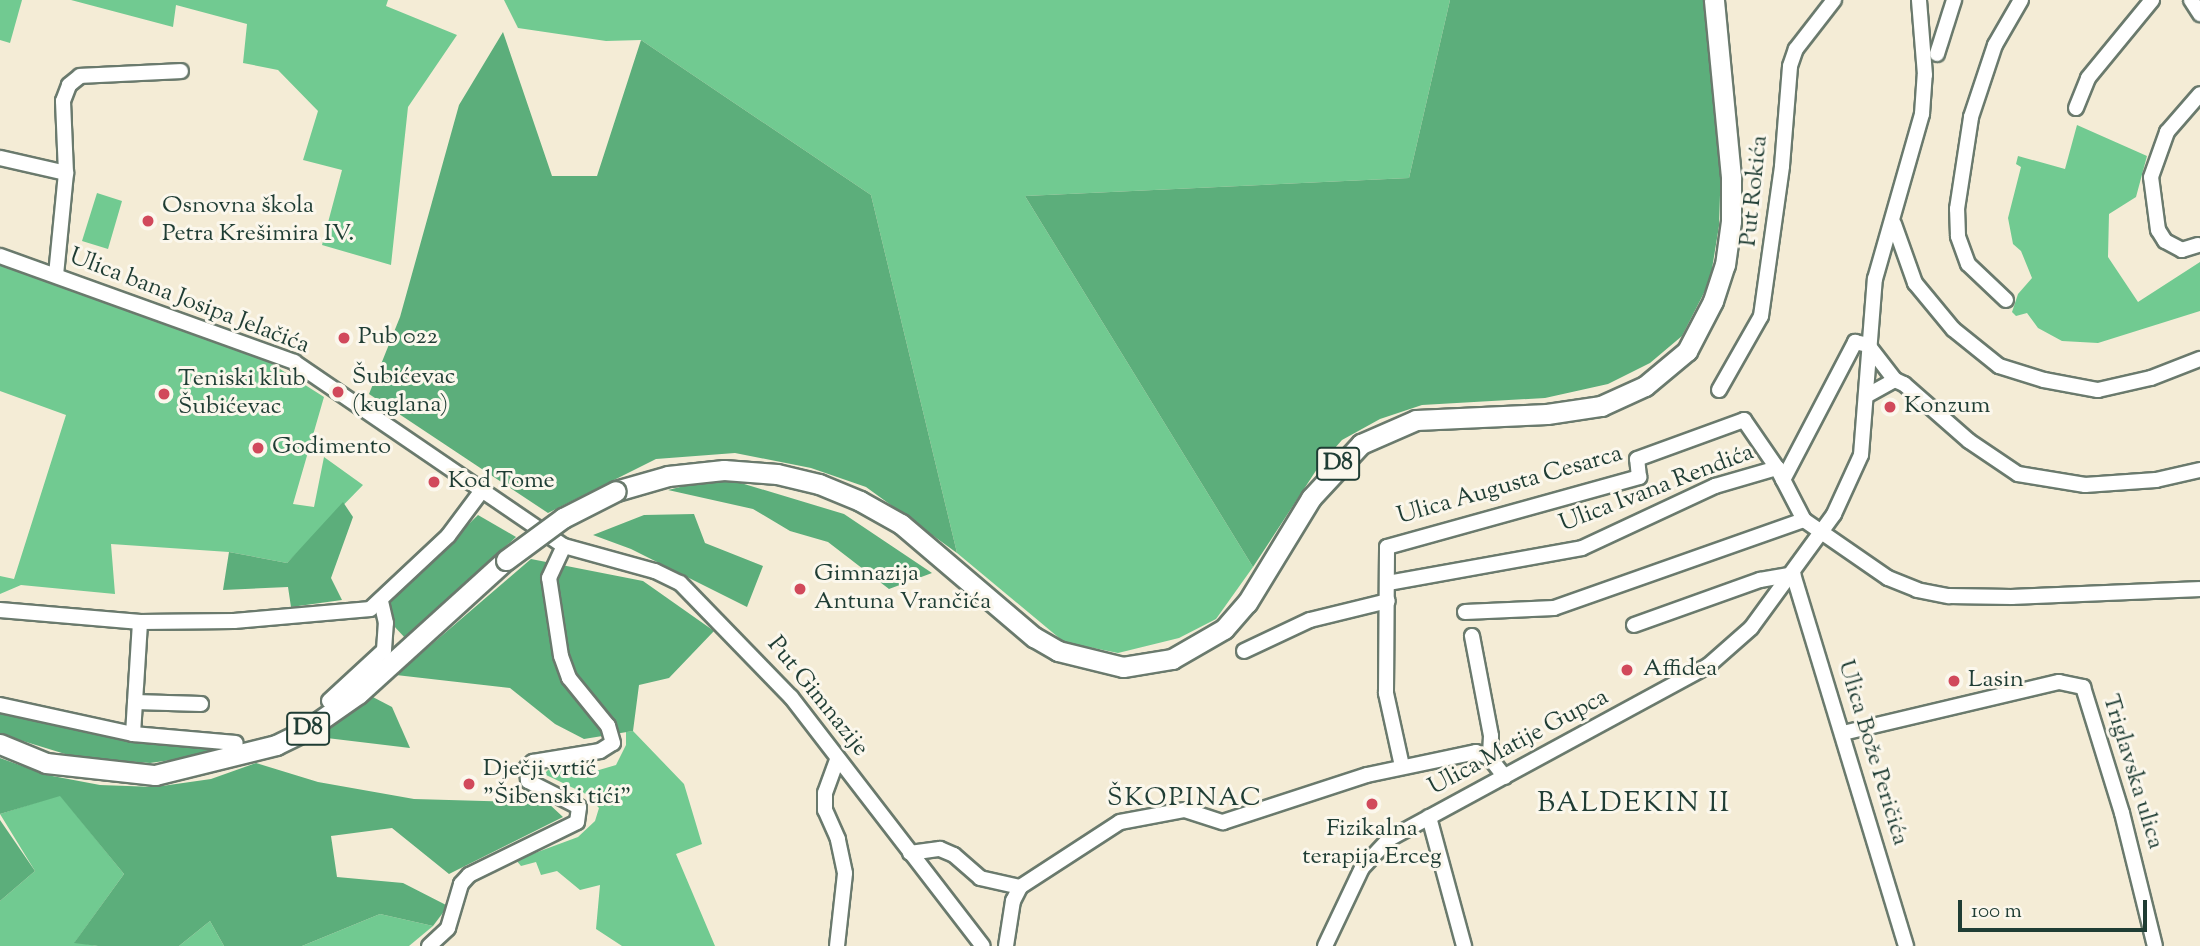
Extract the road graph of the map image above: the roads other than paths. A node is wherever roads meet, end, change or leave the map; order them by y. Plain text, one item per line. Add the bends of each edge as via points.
1 (1714, 0) edge
2 (1834, 0) edge
3 (1919, 0) edge
4 (1954, 0) edge
5 (2021, 0) edge
6 (2152, 0) edge
7 (2191, 0) edge
8 (2200, 14) edge
9 (1937, 54) dead end
10 (181, 71) dead end
11 (2200, 94) edge
12 (2076, 108) dead end
13 (0, 158) edge
14 (66, 173) junction
15 (1894, 223) junction
16 (2198, 245) dead end
17 (0, 256) edge
18 (56, 275) junction
19 (2006, 300) dead end
20 (1868, 345) junction
21 (2200, 359) edge
22 (1895, 380) junction
23 (1719, 390) dead end
24 (1866, 396) junction
25 (2200, 470) edge
26 (1780, 474) junction
27 (480, 493) junction
28 (1804, 520) junction
29 (1822, 532) junction
30 (564, 546) junction
31 (1793, 574) junction
32 (1388, 583) junction
33 (2200, 589) edge
34 (381, 601) junction
35 (1388, 601) junction
36 (0, 610) edge
37 (1465, 612) dead end
38 (140, 622) junction
39 (1634, 625) dead end
40 (1472, 635) dead end
41 (1244, 651) dead end
42 (329, 701) dead end
43 (135, 702) junction
44 (201, 704) dead end
45 (0, 705) edge
46 (1843, 733) junction
47 (133, 734) junction
48 (236, 743) dead end
49 (0, 744) edge
50 (838, 758) junction
51 (1490, 758) junction
52 (1402, 765) junction
53 (1505, 777) junction
54 (1429, 817) junction
55 (910, 853) junction
56 (1020, 887) junction
57 (429, 946) edge
58 (837, 946) edge
59 (983, 946) edge
60 (1006, 946) edge
61 (1325, 946) edge
62 (1464, 946) edge
63 (1906, 946) edge
64 (2155, 946) edge

1 - 49 main road, D8, bridge via 1731,221 1726,265 1687,351 1645,386 1601,406 1547,414 1416,420 1361,444 1311,498 1247,603 1224,629 1172,659 1123,667 1058,651 1034,637 901,524 860,500 819,484 764,472 724,470 668,476 616,491 562,518 506,560 358,694 276,745 155,775 46,763
2 - 23 street, Put Rokića via 1796,49 1790,66 1782,166 1761,316
3 - 15 street, Ulica Matije Gupca via 1925,75 1922,114
4 - 9 street
5 - 19 street via 1995,45 1971,117 1957,209 1958,236 1968,264
6 - 12 street via 2088,78
7 - 8 street
10 - 14 street via 80,76 69,85 63,101
11 - 16 street via 2167,132 2151,177 2158,230 2165,241 2182,250
13 - 14 street
14 - 18 street
15 - 20 street, Ulica Matije Gupca via 1875,279
15 - 21 street via 1901,254 1915,283 1953,329 1999,366 2098,390 2151,378
17 - 18 street, Ulica bana Josipa Jelačića
18 - 27 street, Ulica bana Josipa Jelačića via 293,362
20 - 22 street
20 - 24 street, Ulica Matije Gupca
20 - 26 street, Ulica Ivana Rendića via 1854,342 1848,349 1816,424
22 - 24 street
22 - 25 street via 1969,441 2018,474 2085,485 2156,480
24 - 29 street, Ulica Matije Gupca via 1861,455
26 - 28 street
26 - 32 street, Ulica Ivana Rendića via 1715,486 1582,548
26 - 32 street, Ulica Augusta Cesarca via 1744,420 1637,459 1639,477 1394,542 1386,554
27 - 30 street, Ulica bana Josipa Jelačića
27 - 34 street via 448,536
28 - 29 street
28 - 37 street via 1554,608
29 - 31 street, Ulica Matije Gupca
29 - 33 street via 1888,578 1949,596
30 - 50 street, Put Gimnazije via 655,571 680,583 791,697
30 - 57 street via 549,578 561,656 569,678 608,726 613,743 600,751 533,761 527,767 528,780 579,807 577,822 469,876 461,884 448,928
31 - 39 street via 1760,580
31 - 46 street, Ulica Bože Peričića
31 - 53 street, Ulica Matije Gupca via 1751,628 1709,665
32 - 35 street
34 - 38 street via 362,610 234,621
34 - 42 street via 386,623 384,650
35 - 41 street via 1310,620
35 - 52 street via 1386,693
36 - 38 street
38 - 43 street
40 - 51 street via 1491,736
43 - 44 street
43 - 47 street
45 - 47 street
46 - 63 street, Ulica Bože Peričića
46 - 64 street, Triglavska ulica via 2059,682 2083,687 2122,813
47 - 48 street
50 - 55 street, Put Gimnazije
50 - 58 street via 825,793 825,810 838,839 845,873
51 - 52 street via 1476,752
51 - 53 street
52 - 56 street via 1223,822 1185,810 1120,822
53 - 54 street, Ulica Matije Gupca
54 - 61 street, Ulica Matije Gupca via 1389,839 1362,868
54 - 62 street
55 - 56 street via 940,849 954,855 979,878
55 - 59 street, Put Gimnazije
56 - 60 street via 1013,901

